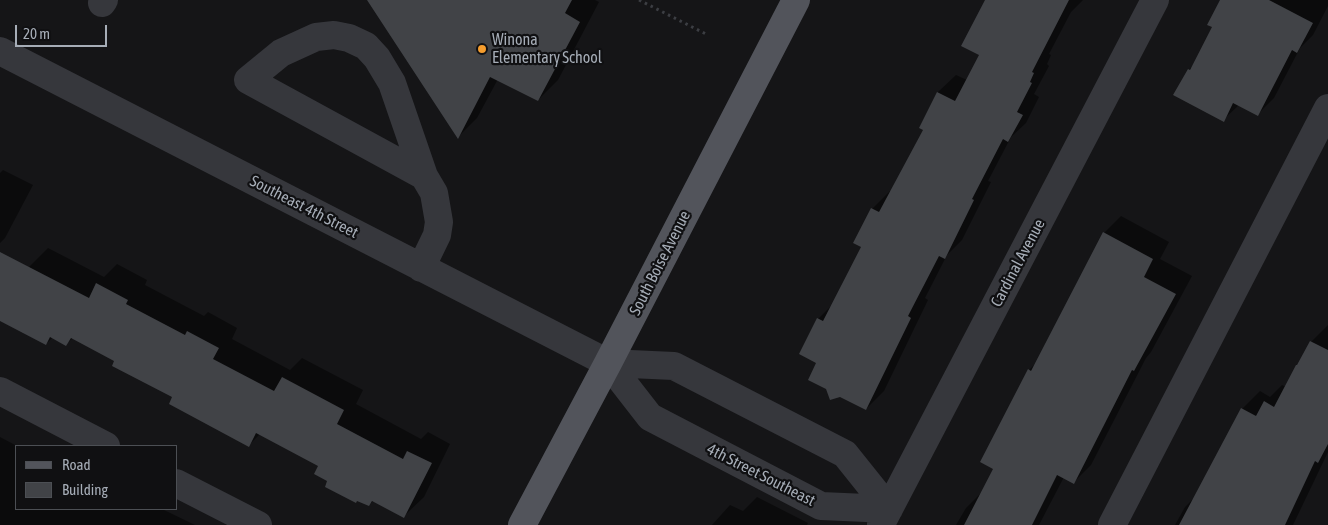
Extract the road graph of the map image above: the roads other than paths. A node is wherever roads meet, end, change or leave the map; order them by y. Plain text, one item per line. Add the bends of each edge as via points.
1 (796, 0) edge
2 (1155, 0) edge
3 (0, 51) edge
4 (1328, 108) edge
5 (424, 176) junction
6 (422, 268) junction
7 (608, 363) junction
8 (0, 391) edge
9 (104, 445) edge
10 (178, 484) edge
11 (885, 517) edge
12 (258, 525) edge
13 (522, 525) edge
14 (1112, 525) edge

1 - 7 main road, South Boise Avenue
2 - 11 street, Cardinal Avenue
3 - 6 street, Southeast 4th Street
4 - 14 street
5 - 5 street via 248,80 281,53 316,37 334,35 366,46 392,84
5 - 6 street via 434,193 439,222 437,235
6 - 7 street, Southeast 4th Street
7 - 11 street, 4th Street Southeast via 650,417 821,506
7 - 11 street via 674,366 845,454
7 - 13 main road, South Boise Avenue
8 - 9 street
10 - 12 street

